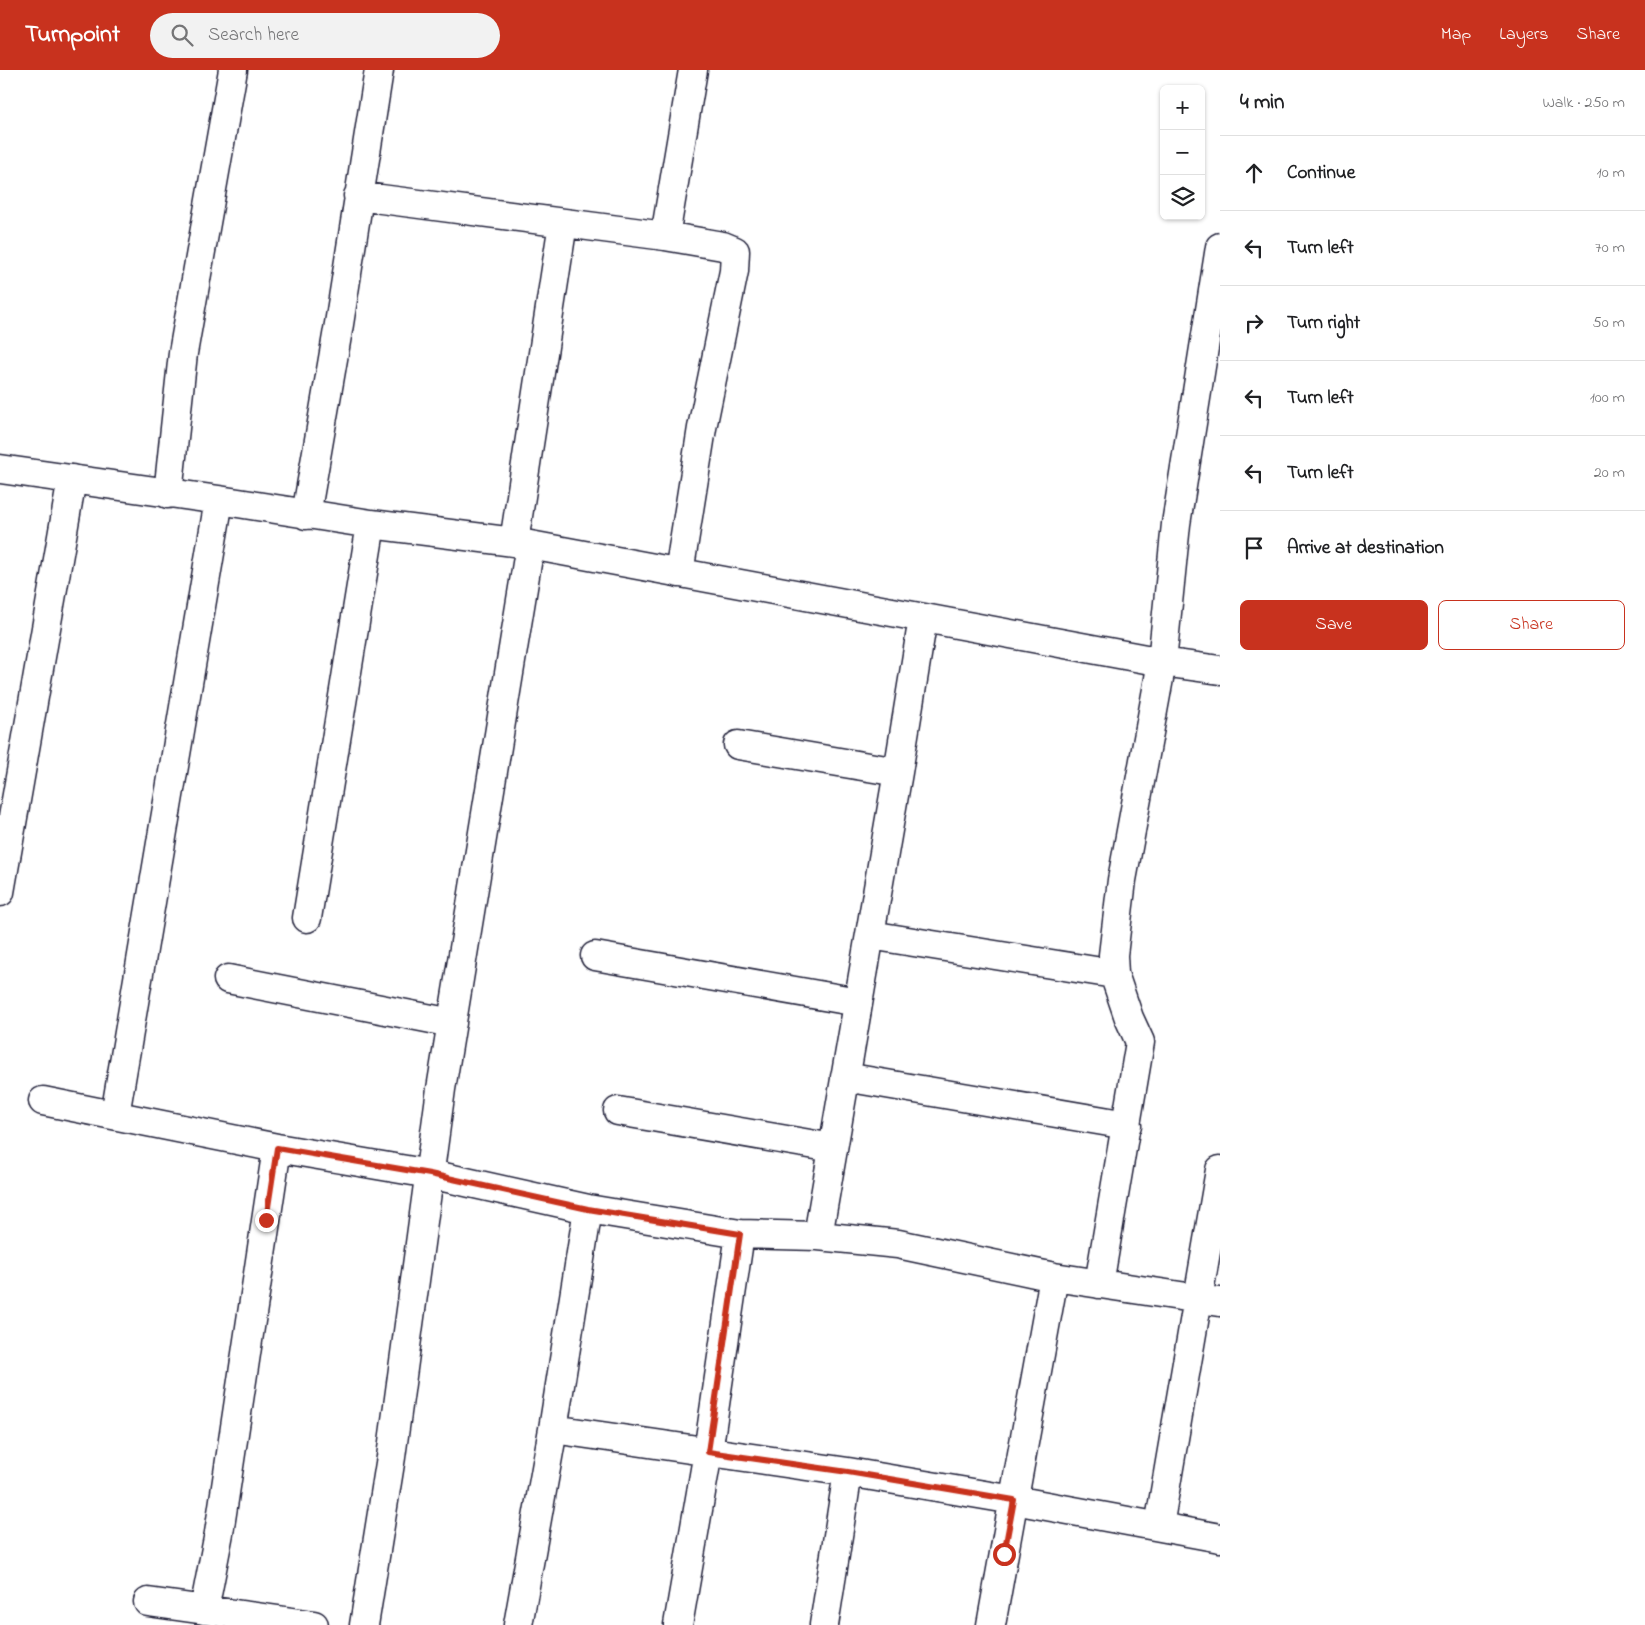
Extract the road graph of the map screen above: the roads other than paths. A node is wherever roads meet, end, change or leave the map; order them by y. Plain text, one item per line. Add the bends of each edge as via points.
1 (233, 70) edge
2 (379, 70) edge
3 (693, 70) edge
4 (358, 196) junction
5 (563, 223) junction
6 (665, 236) junction
7 (1220, 247) edge
8 (0, 469) edge
9 (72, 480) junction
10 (168, 494) junction
11 (219, 500) junction
12 (306, 515) junction
13 (371, 524) junction
14 (522, 544) junction
15 (679, 573) junction
16 (923, 618) junction
17 (1162, 662) junction
18 (1220, 670) edge
19 (738, 745) dead end
20 (898, 772) junction
21 (0, 892) edge
22 (307, 918) dead end
23 (870, 935) junction
24 (595, 956) dead end
25 (1114, 974) junction
26 (228, 979) dead end
27 (858, 1002) junction
28 (452, 1022) junction
29 (845, 1077) junction
30 (43, 1101) dead end
31 (618, 1112) dead end
32 (115, 1115) junction
33 (1127, 1125) junction
34 (277, 1148) junction
35 (832, 1148) junction
36 (1220, 1170) edge
37 (430, 1174) junction
38 (588, 1209) junction
39 (740, 1234) junction
40 (818, 1236) junction
41 (1054, 1277) junction
42 (1099, 1284) junction
43 (1209, 1300) edge
44 (553, 1429) junction
45 (708, 1452) junction
46 (848, 1472) junction
47 (1014, 1500) junction
48 (1159, 1526) junction
49 (1220, 1538) edge
50 (148, 1602) dead end
51 (192, 1614) edge
52 (314, 1625) edge
53 (364, 1625) edge
54 (518, 1625) edge
55 (678, 1625) edge
56 (824, 1625) edge
57 (992, 1625) edge

1 - 10 street via 183,353
2 - 4 street
3 - 6 street
4 - 5 street
4 - 12 street
5 - 6 street
5 - 14 street
6 - 15 street via 723,246 736,253 702,428
7 - 17 street via 1176,524
8 - 9 street
9 - 10 street
9 - 21 street
10 - 11 street
11 - 12 street
11 - 32 street
12 - 13 street
13 - 14 street
13 - 22 street
14 - 15 street
14 - 28 street
15 - 16 street
16 - 17 street
16 - 20 street
17 - 18 street
17 - 25 street via 1122,880 1113,955
19 - 20 street
20 - 23 street
23 - 25 street
23 - 27 street
24 - 27 street
25 - 33 street via 1140,1042
26 - 28 street
27 - 29 street
28 - 37 street
29 - 33 street
29 - 35 street
30 - 32 street
31 - 35 street
32 - 34 street
33 - 42 street
34 - 37 street
34 - 51 street via 219,1533
35 - 40 street
36 - 43 street
37 - 38 street
37 - 53 street
38 - 39 street
38 - 44 street
39 - 40 street
39 - 45 street
40 - 41 street via 898,1244
41 - 42 street
41 - 47 street
42 - 43 street
43 - 48 street
44 - 45 street
44 - 54 street
45 - 46 street
45 - 55 street
46 - 47 street
46 - 56 street
47 - 48 street
47 - 57 street
48 - 49 street
50 - 51 street
51 - 52 street

